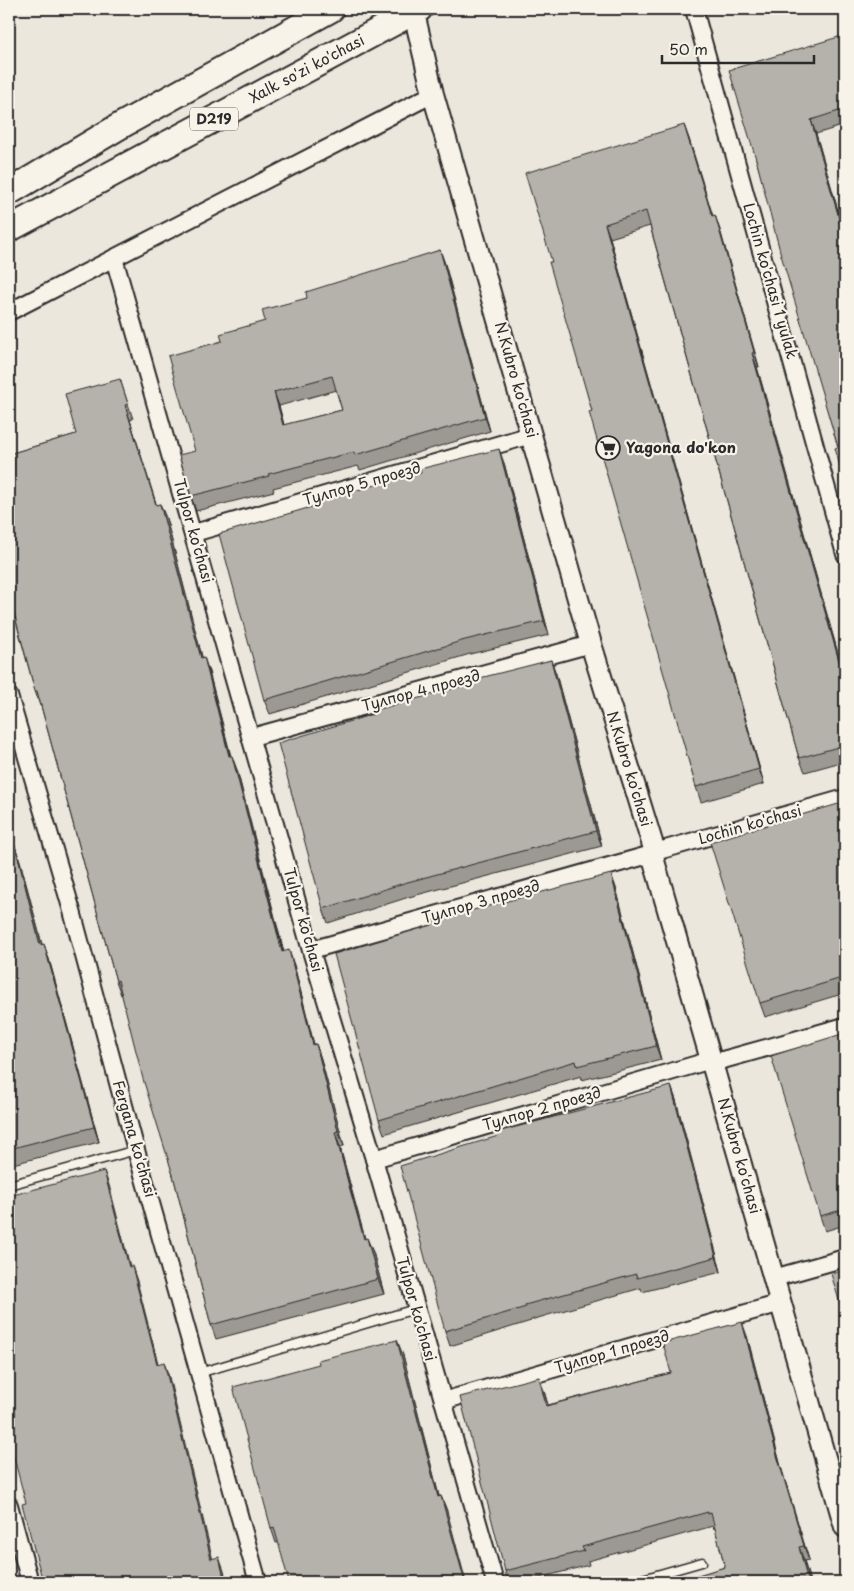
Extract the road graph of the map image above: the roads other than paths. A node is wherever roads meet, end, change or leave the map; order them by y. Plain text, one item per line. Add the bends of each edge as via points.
1 (331, 9) edge
2 (694, 9) edge
3 (416, 10) edge
4 (433, 94) junction
5 (9, 192) edge
6 (9, 230) edge
7 (114, 258) junction
8 (9, 312) edge
9 (531, 434) junction
10 (194, 534) junction
11 (845, 554) edge
12 (591, 644) junction
13 (9, 696) edge
14 (252, 737) junction
15 (845, 798) edge
16 (653, 853) junction
17 (311, 950) junction
18 (845, 1026) edge
19 (711, 1061) junction
20 (136, 1150) junction
21 (374, 1159) junction
22 (9, 1186) edge
23 (845, 1258) edge
24 (774, 1278) junction
25 (781, 1303) junction
26 (415, 1309) junction
27 (199, 1373) junction
28 (443, 1401) junction
29 (841, 1492) edge
30 (9, 1505) edge
31 (845, 1527) edge
32 (702, 1562) dead end
33 (30, 1582) edge
34 (258, 1582) edge
35 (495, 1582) edge
36 (632, 1582) edge

1 - 5 main road, D219 via 120,126
2 - 11 street, Lochin ko'chasi 1 yulak
3 - 4 street, N.Kubro ko'chasi
3 - 6 main road, Xalk so'zi ko'chasi / D219
4 - 7 street
4 - 9 street, N.Kubro ko'chasi
7 - 8 street
7 - 10 street, Tulpor ko'chasi
9 - 10 street, Тулпор 5 проезд
9 - 12 street, N.Kubro ko'chasi
10 - 14 street, Tulpor ko'chasi
12 - 14 street, Тулпор 4 проезд
12 - 16 street, N.Kubro ko'chasi
13 - 20 street, Fergana ko'chasi via 72,911
14 - 17 street, Tulpor ko'chasi
15 - 16 street, Lochin ko'chasi
16 - 17 street, Тулпор 3 проезд
16 - 19 street, N.Kubro ko'chasi
17 - 21 street, Tulpor ko'chasi
18 - 19 street, Тулпор 2 проезд
19 - 21 street, Тулпор 2 проезд
19 - 24 street, N.Kubro ko'chasi
20 - 22 lane
20 - 27 street, Fergana ko'chasi
21 - 26 street, Tulpor ko'chasi
23 - 24 street
24 - 25 street, N.Kubro ko'chasi
25 - 28 street, Тулпор 1 проезд
25 - 29 street, N.Kubro ko'chasi
26 - 27 lane
26 - 28 street, Tulpor ko'chasi
27 - 34 street, Fergana ko'chasi
28 - 35 street, Tulpor ko'chasi
29 - 31 street, N.Kubro ko'chasi
30 - 33 street
32 - 36 lane

